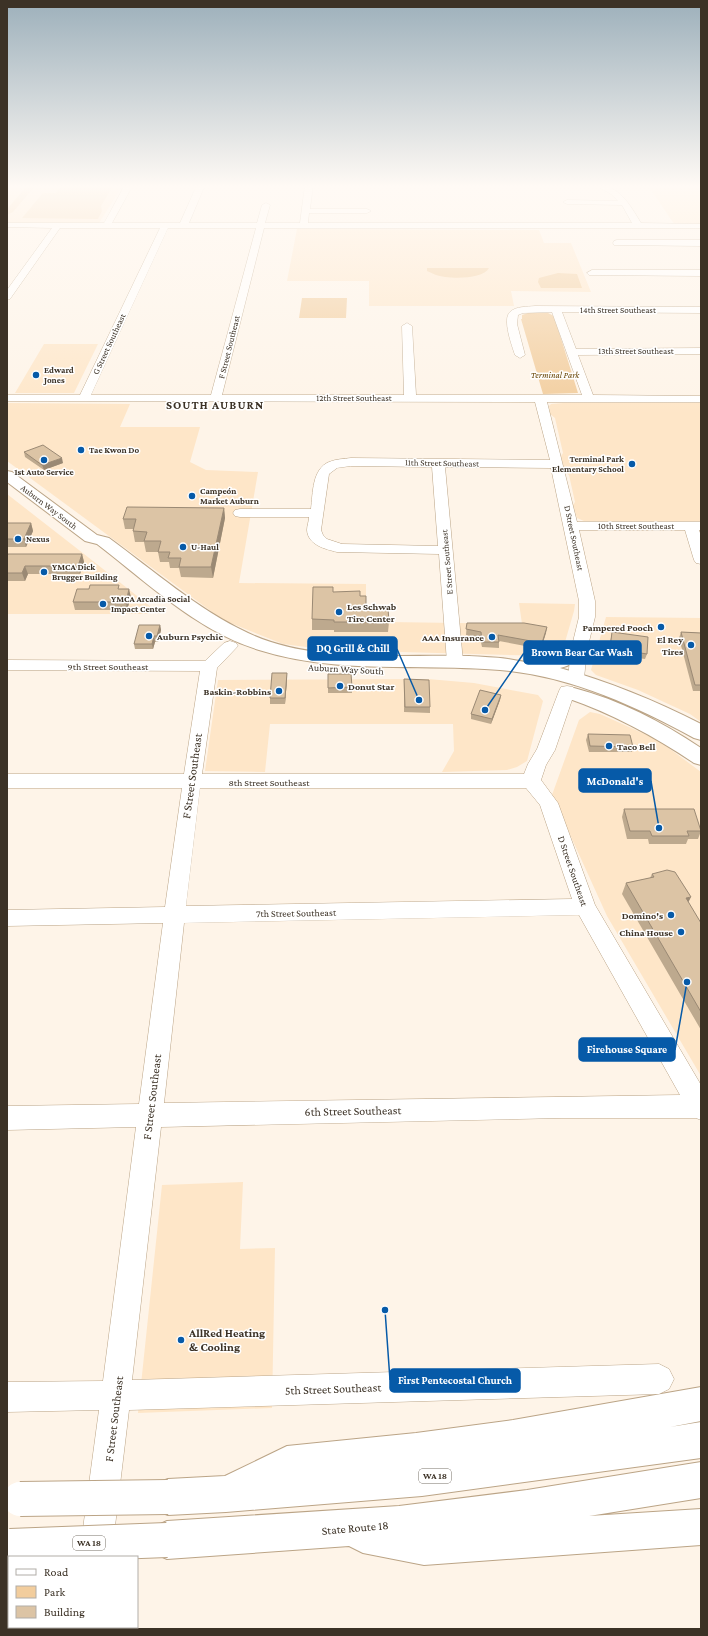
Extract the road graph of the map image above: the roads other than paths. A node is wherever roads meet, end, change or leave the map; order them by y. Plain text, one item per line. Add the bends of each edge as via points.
1 (32, 261) edge
2 (148, 261) edge
3 (251, 261) edge
4 (592, 273) dead end
5 (701, 273) edge
6 (7, 297) edge
7 (556, 309) junction
8 (701, 310) edge
9 (407, 326) dead end
10 (701, 351) edge
11 (572, 352) junction
12 (520, 355) dead end
13 (7, 398) edge
14 (84, 398) junction
15 (216, 398) junction
16 (410, 399) junction
17 (540, 399) junction
18 (589, 399) junction
19 (701, 399) edge
20 (438, 463) junction
21 (556, 464) junction
22 (7, 475) edge
23 (240, 513) dead end
24 (316, 513) junction
25 (571, 526) junction
26 (696, 526) edge
27 (446, 550) junction
28 (701, 560) edge
29 (235, 642) junction
30 (579, 650) junction
31 (455, 662) junction
32 (482, 663) junction
33 (7, 665) edge
34 (209, 666) junction
35 (525, 667) junction
36 (571, 685) junction
37 (701, 733) edge
38 (701, 758) edge
39 (7, 781) edge
40 (531, 781) junction
41 (192, 782) junction
42 (585, 907) junction
43 (174, 915) junction
44 (7, 918) edge
45 (700, 1107) edge
46 (150, 1115) junction
47 (7, 1118) edge
48 (659, 1379) dead end
49 (117, 1396) junction
50 (7, 1397) edge
51 (701, 1404) edge
52 (701, 1440) edge
53 (701, 1480) edge
54 (226, 1494) junction
55 (13, 1499) edge
56 (701, 1527) edge
57 (340, 1529) junction
58 (9, 1546) edge
59 (96, 1556) edge

1 - 6 street
2 - 14 street, G Street Southeast
3 - 15 street, F Street Southeast
4 - 5 street
7 - 8 street, 14th Street Southeast
7 - 11 street
7 - 12 street, 14th Street Southeast via 518,310 512,314
9 - 16 street
10 - 11 street, 13th Street Southeast
11 - 18 street
13 - 14 street, 12th Street Southeast
14 - 15 street, 12th Street Southeast
15 - 16 street, 12th Street Southeast
16 - 17 street, 12th Street Southeast
17 - 18 street, 12th Street Southeast
17 - 21 street, D Street Southeast
18 - 19 street, 12th Street Southeast
20 - 21 street, 11th Street Southeast
20 - 24 street, 11th Street Southeast via 353,462 329,467 322,475
20 - 27 street, E Street Southeast
21 - 25 street, D Street Southeast
22 - 29 main road, Auburn Way South via 91,538 89,547 96,553 199,631
23 - 24 street
24 - 27 street via 315,533 325,544 347,549
25 - 26 street, 10th Street Southeast
25 - 30 street, D Street Southeast via 588,609
26 - 28 street
27 - 31 street, E Street Southeast
29 - 31 main road, Auburn Way South via 337,660
29 - 34 street
29 - 36 main road, Auburn Way South via 276,661 339,671 452,672 540,684
30 - 35 main road via 562,662
30 - 36 street, D Street Southeast
31 - 32 main road, Auburn Way South
32 - 35 main road, Auburn Way South
32 - 36 main road via 495,669
33 - 34 street, 9th Street Southeast
34 - 41 street, F Street Southeast
35 - 36 main road, Auburn Way South
36 - 37 main road via 601,693 664,720 680,722
36 - 38 main road, Auburn Way South via 662,732
36 - 40 street, D Street Southeast
39 - 41 street, 8th Street Southeast
40 - 41 street, 8th Street Southeast
40 - 42 street, D Street Southeast via 549,803
41 - 43 street, F Street Southeast
42 - 43 street, 7th Street Southeast
42 - 45 street, D Street Southeast
43 - 44 street, 7th Street Southeast
43 - 46 street, F Street Southeast
45 - 46 street, 6th Street Southeast via 561,1106
46 - 47 street, 6th Street Southeast
46 - 49 street, F Street Southeast
48 - 49 street, 5th Street Southeast
49 - 50 street, 5th Street Southeast
49 - 59 street, F Street Southeast
51 - 54 main road via 505,1438 287,1464
52 - 54 main road, WA 18 via 422,1478
53 - 57 main road, State Route 18 / WA 18 via 527,1508
54 - 55 main road, WA 18, bridge
56 - 57 main road via 424,1546
57 - 58 main road, State Route 18 / WA 18, bridge via 167,1540

